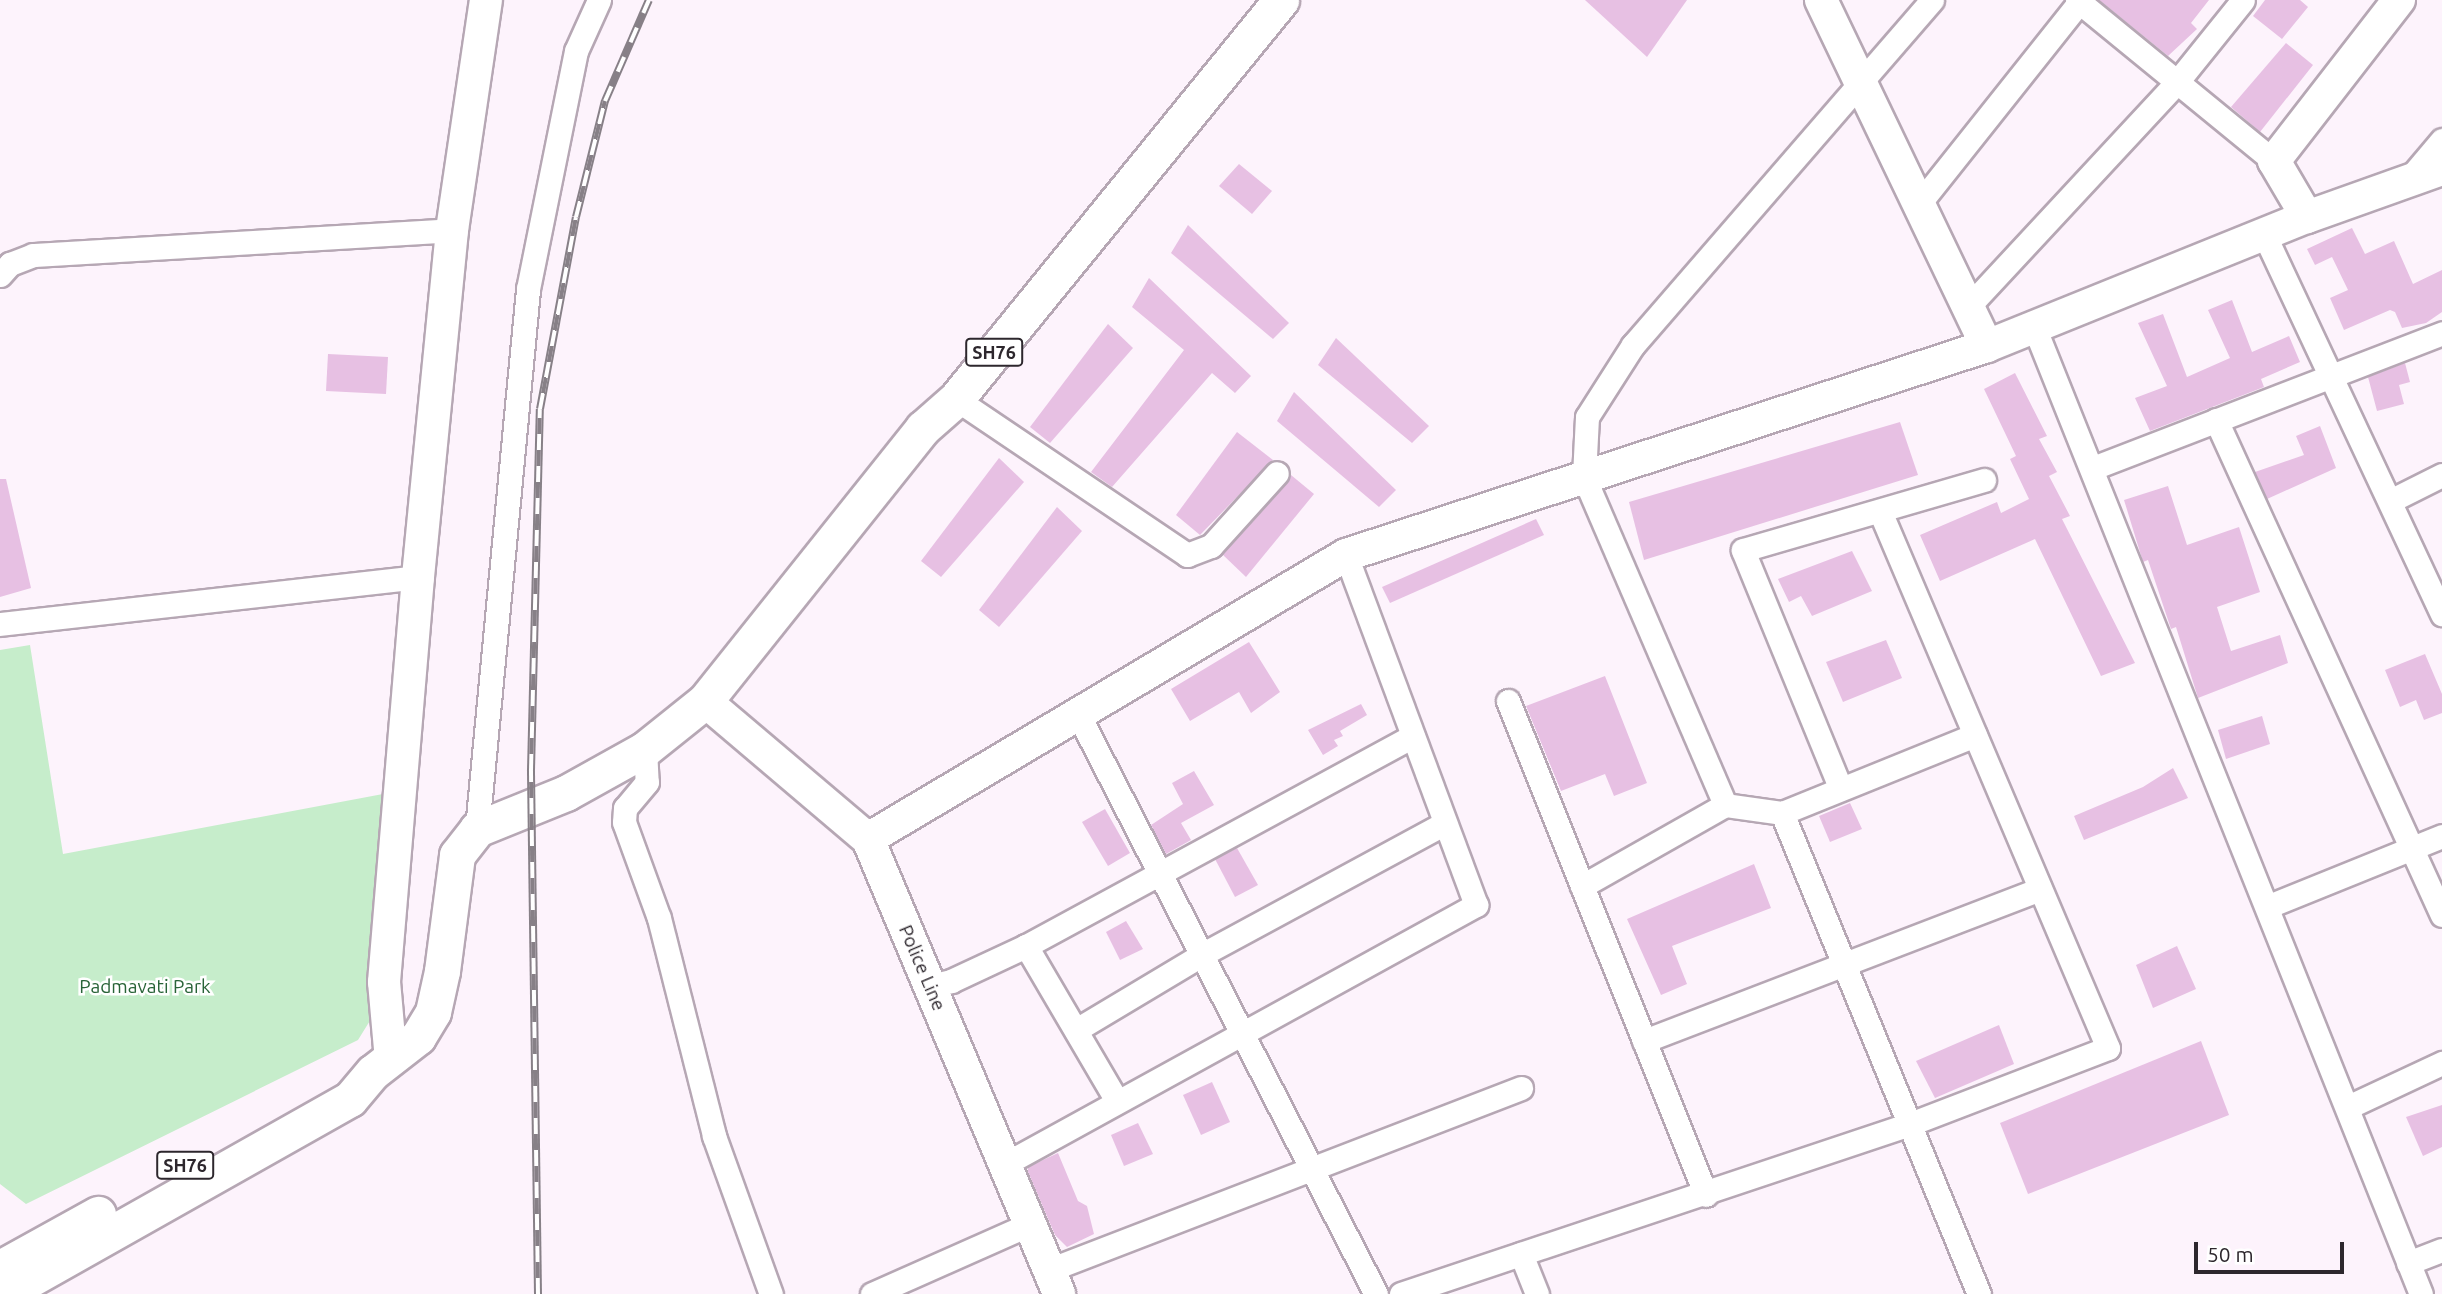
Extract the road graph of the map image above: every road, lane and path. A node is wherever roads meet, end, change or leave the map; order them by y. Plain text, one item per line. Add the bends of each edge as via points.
1 (486, 0) edge
2 (598, 0) edge
3 (1250, 0) edge
4 (1281, 0) edge
5 (1821, 0) edge
6 (1932, 0) edge
7 (2242, 0) edge
8 (2399, 0) edge
9 (2079, 1) edge
10 (2177, 82) junction
11 (1861, 87) junction
12 (2442, 140) edge
13 (2274, 161) junction
14 (2442, 169) edge
15 (2409, 179) junction
16 (1918, 205) junction
17 (2306, 217) junction
18 (452, 230) junction
19 (2264, 234) junction
20 (0, 275) edge
21 (1968, 307) junction
22 (2035, 329) junction
23 (2442, 333) edge
24 (1987, 346) junction
25 (2333, 375) junction
26 (956, 399) junction
27 (2216, 420) junction
28 (923, 428) junction
29 (2093, 468) junction
30 (1277, 472) dead end
31 (2442, 475) edge
32 (1584, 477) junction
33 (1984, 480) dead end
34 (2390, 501) junction
35 (1880, 511) junction
36 (1346, 555) junction
37 (418, 577) junction
38 (2442, 614) edge
39 (0, 624) edge
40 (705, 701) junction
41 (1508, 701) dead end
42 (1078, 714) junction
43 (1975, 734) junction
44 (1413, 736) junction
45 (645, 749) junction
46 (1840, 787) junction
47 (1725, 805) junction
48 (1782, 813) junction
49 (1445, 823) junction
50 (477, 829) junction
51 (2442, 836) edge
52 (868, 839) junction
53 (2411, 849) junction
54 (1161, 873) junction
55 (1582, 886) junction
56 (2040, 889) junction
57 (2269, 906) junction
58 (2442, 915) edge
59 (1026, 946) junction
60 (1203, 954) junction
61 (1844, 965) junction
62 (930, 986) junction
63 (1076, 1030) junction
64 (1243, 1032) junction
65 (1644, 1041) junction
66 (2442, 1063) edge
67 (382, 1066) junction
68 (1521, 1088) dead end
69 (1118, 1101) junction
70 (2348, 1107) junction
71 (1910, 1124) junction
72 (1005, 1164) junction
73 (1312, 1168) junction
74 (1706, 1195) junction
75 (1030, 1224) junction
76 (2442, 1250) edge
77 (1521, 1254) junction
78 (2408, 1263) junction
79 (0, 1268) edge
80 (1054, 1282) edge
81 (4, 1294) edge
82 (771, 1294) edge
83 (872, 1294) edge
84 (1376, 1294) edge
85 (1401, 1294) edge
86 (1537, 1294) edge
87 (1979, 1294) edge
88 (2421, 1294) edge

1 - 18 street
2 - 50 street via 576,51 528,289
3 - 28 main road, SH76 via 933,395
4 - 26 main road, SH76
5 - 11 street
6 - 11 street
7 - 10 street
8 - 13 street
9 - 10 street
9 - 16 street
10 - 13 street
10 - 21 street
11 - 16 street
11 - 32 street via 1633,345 1587,417
12 - 15 street
13 - 17 street
14 - 15 street
15 - 17 street
16 - 21 street
17 - 19 street
18 - 20 street via 33,255 10,264
18 - 37 street
19 - 22 street
19 - 25 street
21 - 24 street
22 - 24 street
22 - 29 street
23 - 25 street
24 - 32 street
25 - 27 street
25 - 34 street
26 - 28 main road, SH76
26 - 30 street via 1187,555 1211,546
27 - 29 street
27 - 53 street
28 - 40 main road, SH76
29 - 57 street
31 - 34 street
32 - 36 street
32 - 47 street
33 - 35 street
34 - 38 street
35 - 43 street
35 - 46 street via 1743,550
36 - 42 street
36 - 44 street
37 - 39 street
37 - 67 street via 384,982
40 - 45 main road, SH76
40 - 52 street, Police Line
41 - 55 street
42 - 52 street
42 - 54 street
43 - 46 street
43 - 56 street
44 - 49 street
44 - 54 street
45 - 50 main road, SH76 via 566,793
45 - 82 street via 647,782 625,808 624,822 659,918 714,1136
46 - 48 street
47 - 48 street
47 - 55 street
48 - 61 street
49 - 60 street
49 - 64 street via 1476,905
50 - 67 main road, SH76 via 454,866 433,1012 418,1037
51 - 53 street
52 - 62 street, Police Line
53 - 57 street
53 - 58 street
54 - 59 street
54 - 60 street
55 - 65 street
56 - 61 street
56 - 71 street via 2108,1048
57 - 70 street
59 - 62 street
59 - 63 street
60 - 63 street
60 - 64 street
61 - 65 street
61 - 71 street
62 - 72 street, Police Line
63 - 69 street
64 - 69 street
64 - 73 street
65 - 74 street
66 - 70 street
67 - 79 main road, SH76 via 341,1078
67 - 81 main road, SH76 via 350,1099
68 - 73 street
69 - 72 street
70 - 78 street
71 - 74 street
71 - 87 street
72 - 75 street, Police Line
73 - 80 street
73 - 84 street
74 - 77 street
75 - 80 street, Police Line
75 - 83 street
76 - 78 street
77 - 85 street
77 - 86 street
78 - 88 street

